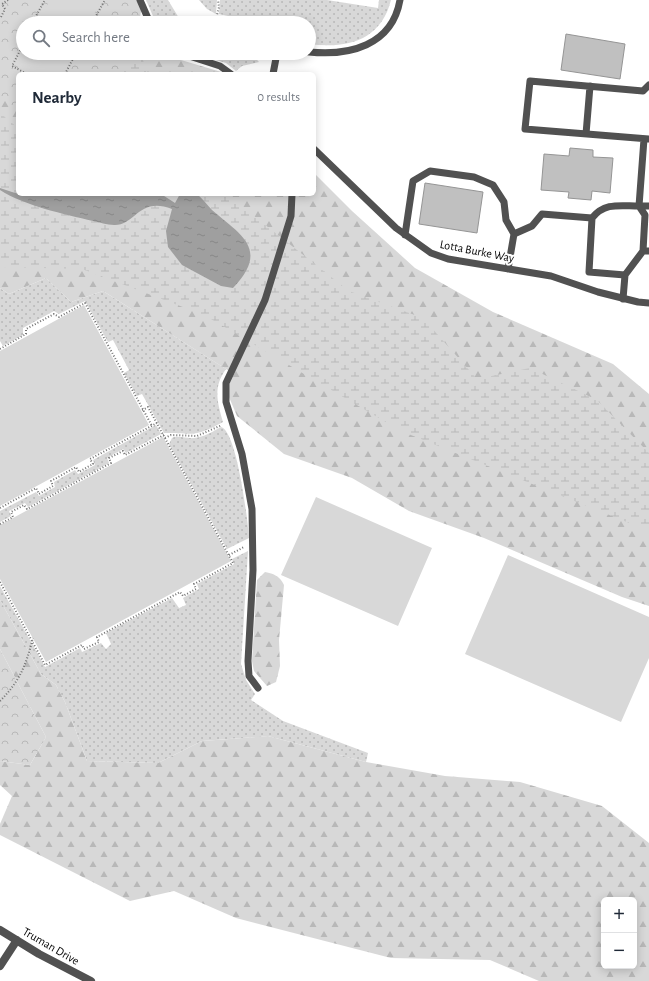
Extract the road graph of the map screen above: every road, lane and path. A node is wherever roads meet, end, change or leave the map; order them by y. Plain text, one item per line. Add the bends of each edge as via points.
1 (8, 0) edge
2 (45, 0) edge
3 (105, 0) edge
4 (140, 0) edge
5 (218, 0) edge
6 (400, 0) edge
7 (1, 3) edge
8 (36, 16) edge
9 (96, 16) edge
10 (147, 16) edge
11 (217, 16) edge
12 (1, 17) dead end
13 (316, 52) edge
14 (16, 58) edge
15 (72, 60) edge
16 (202, 60) edge
17 (276, 60) edge
18 (23, 72) edge
19 (66, 72) edge
20 (228, 72) edge
21 (273, 72) edge
22 (649, 85) edge
23 (590, 86) junction
24 (586, 134) junction
25 (646, 139) edge
26 (316, 151) edge
27 (292, 196) edge
28 (639, 206) junction
29 (649, 206) edge
30 (592, 218) junction
31 (514, 234) junction
32 (405, 235) junction
33 (646, 251) edge
34 (508, 269) junction
35 (626, 275) junction
36 (623, 298) junction
37 (649, 302) edge
38 (0, 349) edge
39 (142, 410) junction
40 (230, 420) junction
41 (157, 423) junction
42 (152, 426) junction
43 (164, 435) junction
44 (165, 438) junction
45 (0, 508) edge
46 (0, 524) edge
47 (254, 542) junction
48 (229, 555) junction
49 (0, 582) edge
50 (33, 638) dead end
51 (32, 641) junction
52 (258, 688) dead end
53 (0, 701) edge
54 (0, 930) edge
55 (17, 940) junction
56 (0, 966) edge
57 (91, 981) edge

1 - 7 path
2 - 8 path
3 - 9 path
4 - 10 lane
5 - 11 path
6 - 13 lane via 391,23 369,44 348,52
7 - 12 path via 5,9
14 - 18 path via 12,66
15 - 19 path
16 - 20 lane via 220,66
17 - 21 lane
22 - 23 lane via 643,91
23 - 24 lane
23 - 24 lane via 530,81 525,129
24 - 25 lane
25 - 28 lane
26 - 32 lane, Lotta Burke Way
27 - 40 lane via 291,216 268,293 226,383 226,402
28 - 29 lane
28 - 30 lane via 611,206 598,210
28 - 33 lane via 645,215
30 - 31 lane via 542,214 532,226
30 - 35 lane via 588,272
31 - 32 lane via 506,220 504,202 493,186 474,177 430,171 413,181
31 - 34 lane
32 - 34 lane, Lotta Burke Way via 436,256
33 - 35 lane
34 - 36 lane, Lotta Burke Way via 551,276
35 - 36 lane
36 - 37 lane, Lotta Burke Way
38 - 39 path via 54,314 59,317 85,303
39 - 41 path via 148,407
39 - 42 path
40 - 44 path via 197,436 171,435
40 - 47 lane via 242,454 248,484
41 - 42 path
41 - 43 path
42 - 45 path via 90,459 93,464 79,472 76,467 51,481 53,486 39,494 36,488
43 - 44 path
43 - 46 path via 125,455 123,451 109,458 111,463 27,509 24,505 11,512 13,517
44 - 48 path
47 - 48 path
47 - 52 lane via 248,661 249,676
48 - 51 path via 233,563 194,584 196,588 183,596 180,592 97,637 99,642 84,649 82,645 45,665
49 - 51 path
50 - 51 path
51 - 53 path via 20,677
54 - 55 street, Truman Drive
55 - 56 street
55 - 57 street, Truman Drive

